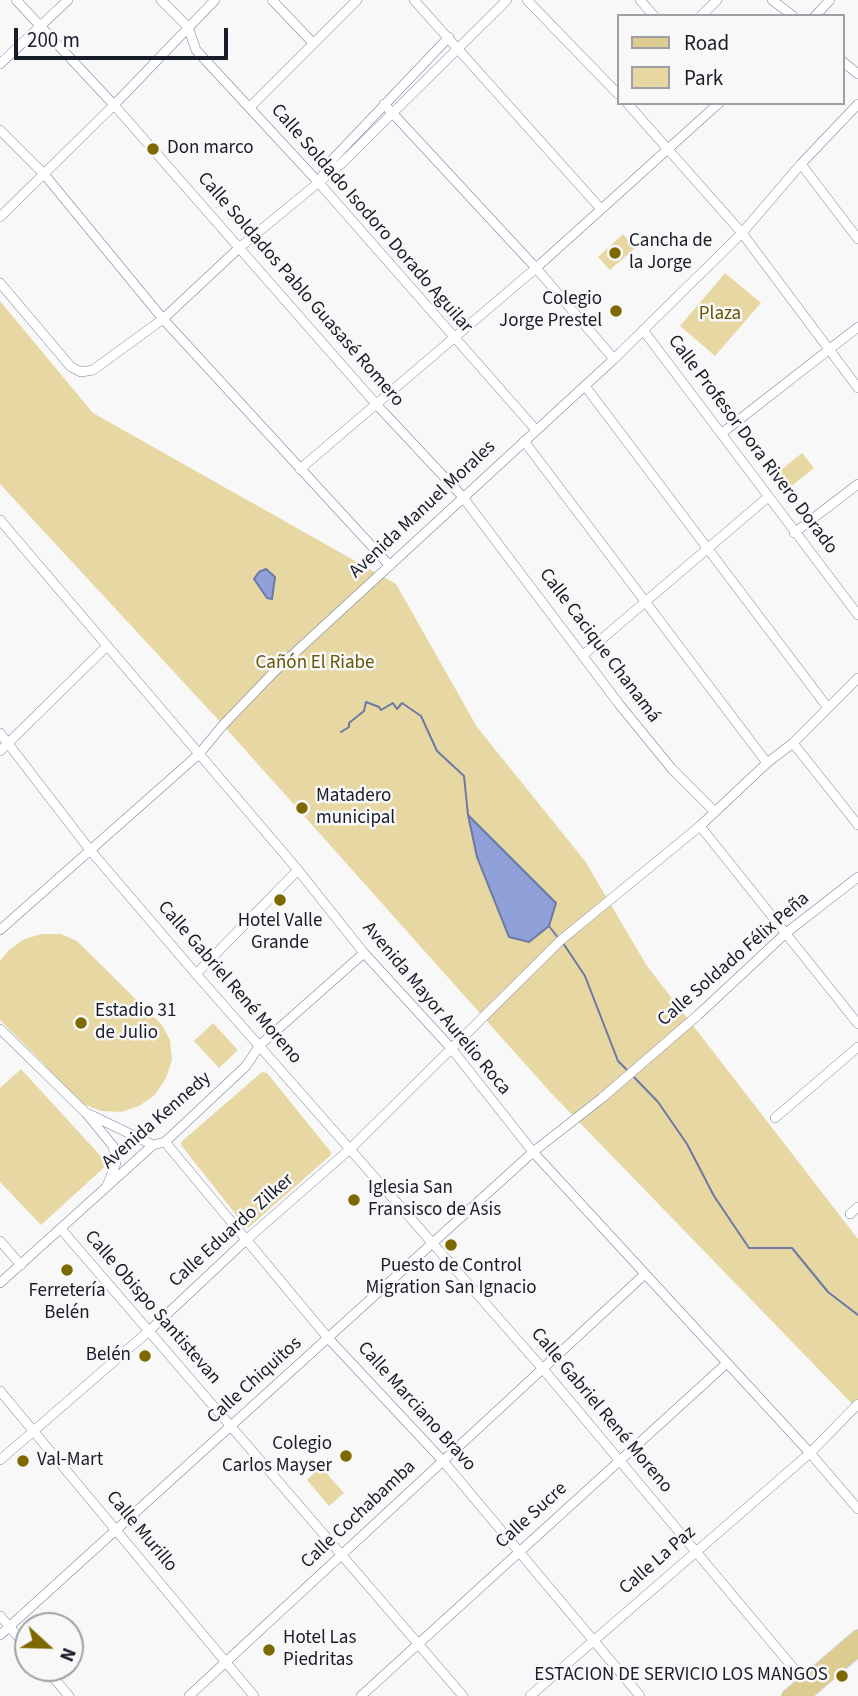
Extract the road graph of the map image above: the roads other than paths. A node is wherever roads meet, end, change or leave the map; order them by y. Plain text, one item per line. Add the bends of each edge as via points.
1 (16, 0) edge
2 (68, 0) edge
3 (161, 0) edge
4 (215, 0) edge
5 (272, 0) edge
6 (356, 0) edge
7 (414, 0) edge
8 (507, 0) edge
9 (527, 0) edge
10 (640, 0) edge
11 (717, 0) edge
12 (772, 0) edge
13 (830, 0) edge
14 (652, 14) edge
15 (703, 14) edge
16 (790, 14) edge
17 (817, 14) edge
18 (39, 26) junction
19 (188, 27) junction
20 (449, 37) junction
21 (313, 43) junction
22 (459, 48) junction
23 (844, 63) edge
24 (0, 64) edge
25 (858, 74) edge
26 (616, 92) edge
27 (384, 104) junction
28 (858, 104) edge
29 (114, 105) junction
30 (629, 105) edge
31 (717, 105) edge
32 (250, 107) junction
33 (394, 114) junction
34 (0, 130) edge
35 (667, 150) junction
36 (801, 164) junction
37 (44, 174) junction
38 (319, 183) junction
39 (601, 209) junction
40 (0, 217) edge
41 (742, 233) junction
42 (858, 240) edge
43 (240, 247) junction
44 (536, 268) junction
45 (0, 283) edge
46 (163, 319) junction
47 (858, 327) edge
48 (643, 330) junction
49 (454, 338) junction
50 (829, 350) junction
51 (614, 359) junction
52 (585, 386) junction
53 (858, 388) edge
54 (376, 404) junction
55 (536, 430) junction
56 (722, 433) junction
57 (524, 441) junction
58 (300, 469) junction
59 (858, 484) edge
60 (463, 496) junction
61 (768, 497) junction
62 (0, 520) edge
63 (794, 533) junction
64 (707, 550) junction
65 (390, 566) junction
66 (645, 602) junction
67 (858, 615) edge
68 (106, 647) junction
69 (583, 655) junction
70 (858, 678) edge
71 (828, 708) junction
72 (0, 733) edge
73 (8, 743) junction
74 (793, 743) junction
75 (0, 751) edge
76 (199, 754) junction
77 (768, 763) junction
78 (715, 812) junction
79 (858, 825) edge
80 (700, 826) junction
81 (90, 850) junction
82 (298, 870) junction
83 (858, 877) edge
84 (0, 930) edge
85 (786, 933) junction
86 (365, 953) junction
87 (196, 974) junction
88 (858, 1024) edge
89 (0, 1029) edge
90 (260, 1045) junction
91 (858, 1047) edge
92 (451, 1048) junction
93 (625, 1079) joint
94 (86, 1113) junction
95 (775, 1118) dead end
96 (166, 1142) junction
97 (153, 1145) junction
98 (350, 1149) junction
99 (533, 1152) junction
100 (107, 1188) junction
101 (858, 1207) edge
102 (850, 1214) dead end
103 (61, 1228) junction
104 (246, 1240) junction
105 (0, 1241) edge
106 (433, 1243) junction
107 (21, 1265) junction
108 (645, 1274) junction
109 (0, 1283) edge
110 (149, 1331) junction
111 (328, 1338) junction
112 (727, 1363) junction
113 (543, 1369) junction
114 (0, 1391) edge
115 (858, 1404) edge
116 (231, 1426) junction
117 (32, 1431) junction
118 (810, 1453) junction
119 (0, 1460) edge
120 (620, 1460) junction
121 (443, 1461) junction
122 (858, 1509) edge
123 (116, 1530) junction
124 (519, 1552) junction
125 (696, 1552) junction
126 (342, 1555) junction
127 (0, 1616) edge
128 (9, 1627) junction
129 (14, 1633) edge
130 (0, 1635) edge
131 (858, 1636) edge
132 (594, 1641) junction
133 (418, 1644) junction
134 (858, 1650) edge
135 (226, 1662) junction
136 (57, 1682) edge
137 (808, 1691) edge
138 (69, 1696) edge
139 (189, 1696) edge
140 (254, 1696) edge
141 (361, 1696) edge
142 (463, 1696) edge
143 (530, 1696) edge
144 (640, 1696) edge
145 (788, 1696) edge

1 - 18 street, Calle Soldados Pablo Guasasé Romero
2 - 18 street
3 - 19 street, Calle Soldado Isodoro Dorado Aguilar
4 - 19 street
5 - 21 street
6 - 21 street
7 - 20 street
8 - 22 street
9 - 26 street
10 - 14 street
11 - 15 street
12 - 16 street
13 - 17 street
18 - 24 street
18 - 29 street, Calle Soldados Pablo Guasasé Romero
19 - 29 street
19 - 32 street, Calle Soldado Isodoro Dorado Aguilar via 197,50
20 - 22 street
20 - 27 street
21 - 32 street
22 - 33 street
22 - 39 street
23 - 25 street
27 - 33 street
27 - 38 street via 332,160
28 - 36 street, Avenida Manuel Morales
29 - 37 street
29 - 43 street, Calle Soldados Pablo Guasasé Romero
30 - 35 street
31 - 35 street
32 - 38 street, Calle Soldado Isodoro Dorado Aguilar
33 - 38 street
33 - 44 street
34 - 37 street
35 - 39 street
35 - 41 street
36 - 41 street, Avenida Manuel Morales
36 - 42 street
37 - 40 street
37 - 46 street
38 - 43 street
38 - 49 street, Calle Soldado Isodoro Dorado Aguilar
39 - 44 street
41 - 48 street, Avenida Manuel Morales
41 - 50 street
43 - 46 street
43 - 54 street, Calle Soldados Pablo Guasasé Romero
44 - 49 street
44 - 51 street
45 - 46 street via 80,372 93,370
46 - 58 street
47 - 50 street
48 - 51 street, Avenida Manuel Morales
48 - 56 street, Calle Profesor Dora Rivero Dorado
49 - 54 street
49 - 55 street, Calle Soldado Isodoro Dorado Aguilar
50 - 53 street
50 - 56 street
51 - 52 street, Avenida Manuel Morales
52 - 55 street, Avenida Manuel Morales
52 - 64 street
54 - 58 street
54 - 60 street, Calle Soldados Pablo Guasasé Romero
55 - 57 street, Avenida Manuel Morales
56 - 61 street, Calle Profesor Dora Rivero Dorado
57 - 60 street, Avenida Manuel Morales
57 - 66 street
58 - 65 street
59 - 63 street
60 - 65 street, Avenida Manuel Morales
60 - 69 street, Calle Cacique Chanamá
61 - 63 street, Calle Profesor Dora Rivero Dorado
61 - 64 street
62 - 68 street, Avenida Mayor Aurelio Roca
63 - 67 street, Calle Profesor Dora Rivero Dorado
64 - 66 street
64 - 71 street
65 - 76 street, Avenida Manuel Morales via 275,671
66 - 69 street
66 - 77 street
68 - 73 street
68 - 76 street, Avenida Mayor Aurelio Roca
69 - 78 street, Calle Cacique Chanamá via 672,769
70 - 71 street, Calle Eduardo Zilker
71 - 74 street, Calle Eduardo Zilker
72 - 73 street, Calle Gabriel René Moreno
73 - 75 street
73 - 81 street, Calle Gabriel René Moreno
74 - 77 street, Calle Eduardo Zilker
74 - 79 street
76 - 81 street, Avenida Manuel Morales
76 - 82 street, Avenida Mayor Aurelio Roca
77 - 78 street, Calle Eduardo Zilker
78 - 80 street, Calle Eduardo Zilker
80 - 85 street
80 - 92 street, Calle Eduardo Zilker via 561,940
81 - 84 street, Avenida Manuel Morales
81 - 87 street, Calle Gabriel René Moreno
82 - 86 street, Avenida Mayor Aurelio Roca
82 - 87 street
83 - 85 street, Calle Soldado Félix Peña
85 - 88 street
85 - 93 street, Calle Soldado Félix Peña
86 - 90 street, Avenida Kennedy
86 - 92 street, Avenida Mayor Aurelio Roca
87 - 90 street, Calle Gabriel René Moreno
89 - 94 street
90 - 96 street, Avenida Kennedy via 246,1066
90 - 98 street, Calle Gabriel René Moreno
91 - 95 street
92 - 98 street, Calle Eduardo Zilker
92 - 99 street, Avenida Mayor Aurelio Roca
93 - 99 street, Calle Chiquitos
94 - 97 street
94 - 100 street via 113,1146 116,1163
96 - 97 street, Avenida Kennedy
96 - 104 street, Calle Marciano Bravo
97 - 100 street, Avenida Kennedy
98 - 104 street, Calle Eduardo Zilker
98 - 106 street, Calle Gabriel René Moreno
99 - 106 street, Calle Chiquitos
99 - 108 street, Avenida Mayor Aurelio Roca
100 - 103 street, Avenida Kennedy
101 - 102 street
103 - 107 street, Avenida Kennedy
103 - 110 street, Calle Obispo Santistevan
104 - 110 street, Calle Eduardo Zilker
104 - 111 street, Calle Marciano Bravo
105 - 107 street
106 - 111 street, Calle Chiquitos
106 - 113 street, Calle Gabriel René Moreno
107 - 109 street, Avenida Kennedy
108 - 112 street, Avenida Mayor Aurelio Roca
108 - 113 street, Calle Cochabamba
110 - 116 street, Calle Obispo Santistevan
110 - 117 street, Calle Eduardo Zilker
111 - 116 street, Calle Chiquitos
111 - 121 street, Calle Marciano Bravo
112 - 118 street, Avenida Mayor Aurelio Roca
112 - 120 street, Calle Sucre
113 - 120 street, Calle Gabriel René Moreno
113 - 121 street, Calle Cochabamba
114 - 117 street, Calle Murillo
115 - 118 street, Calle La Paz
116 - 123 street, Calle Chiquitos
116 - 126 street, Calle Obispo Santistevan
117 - 119 street, Calle Eduardo Zilker
117 - 123 street, Calle Murillo
118 - 122 street, Avenida Mayor Aurelio Roca
118 - 125 street, Calle La Paz
120 - 124 street, Calle Sucre
120 - 125 street, Calle Gabriel René Moreno
121 - 124 street, Calle Marciano Bravo
121 - 126 street, Calle Cochabamba
123 - 128 street, Calle Chiquitos
123 - 135 street, Calle Murillo
124 - 132 street, Calle Marciano Bravo
124 - 133 street, Calle Sucre
125 - 132 street, Calle La Paz
125 - 137 street, Calle Gabriel René Moreno
126 - 133 street, Calle Obispo Santistevan
126 - 135 street, Calle Cochabamba
127 - 128 street
128 - 129 street
128 - 130 street, Calle Chiquitos
131 - 137 main road
132 - 143 street, Calle La Paz
132 - 144 street, Calle Marciano Bravo
133 - 141 street, Calle Sucre
133 - 142 street, Calle Obispo Santistevan
134 - 137 main road
135 - 139 street, Calle Cochabamba
135 - 140 street, Calle Murillo
136 - 138 street
137 - 145 main road

